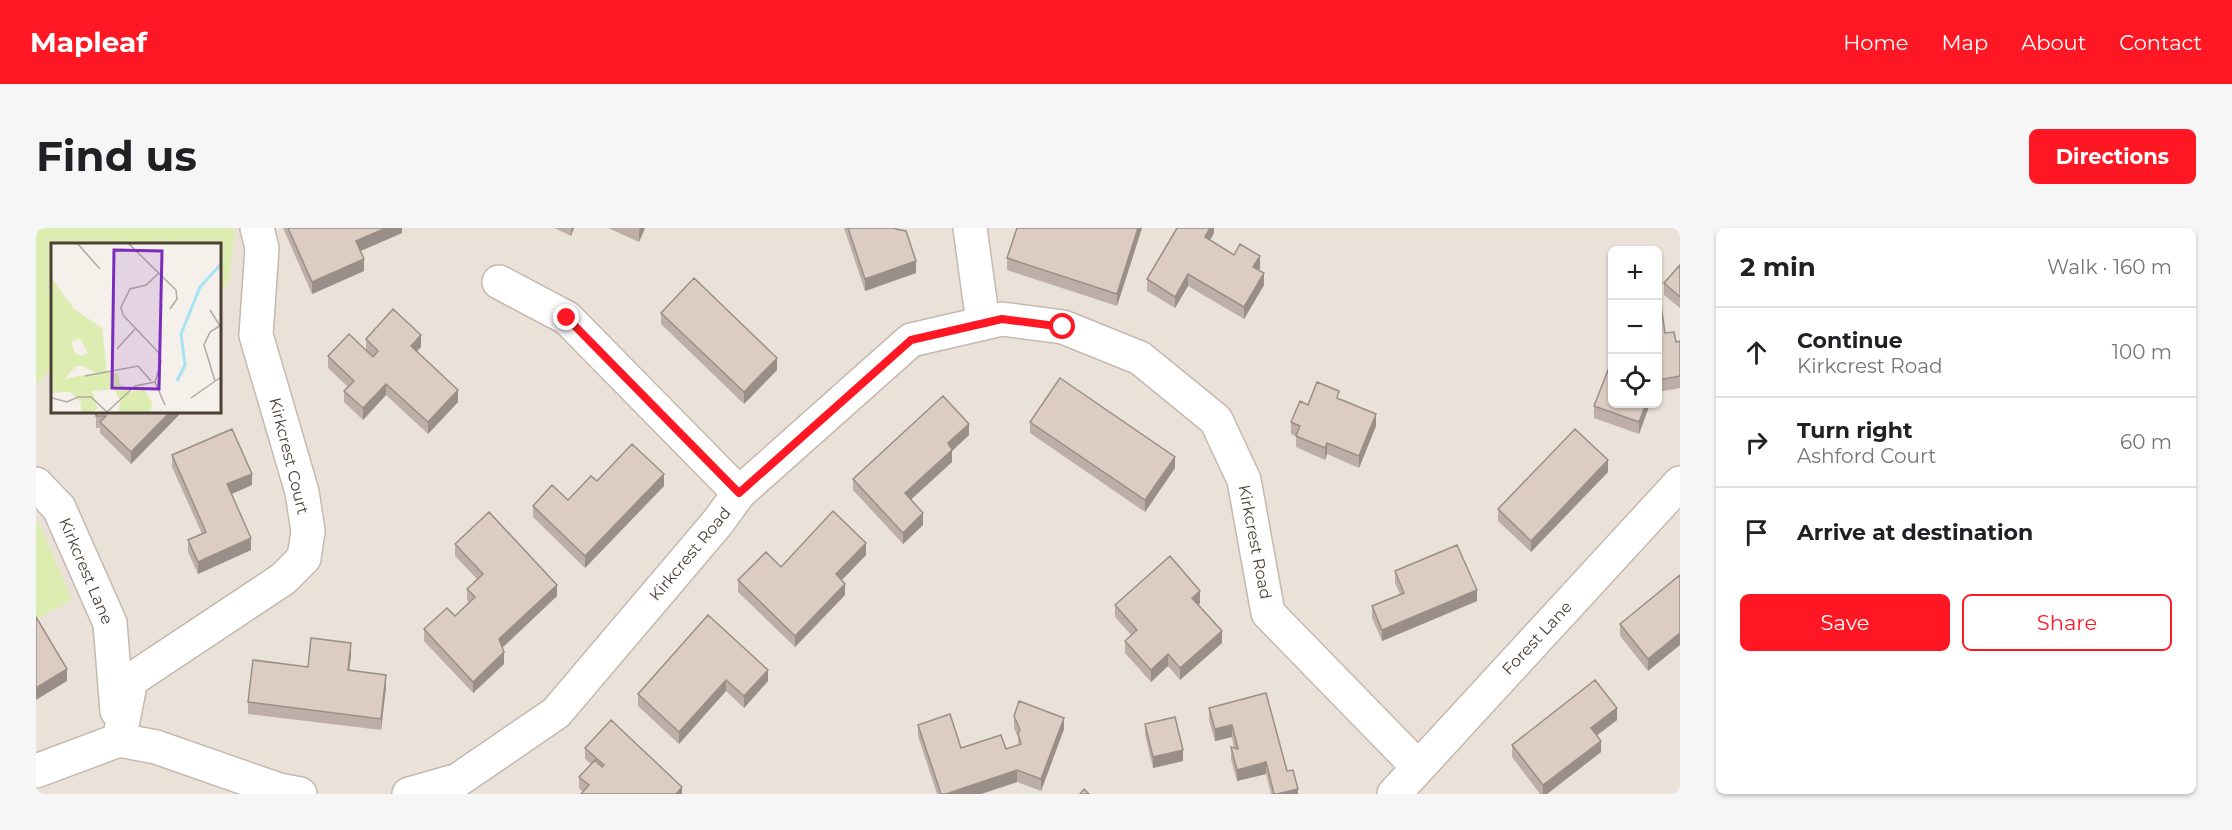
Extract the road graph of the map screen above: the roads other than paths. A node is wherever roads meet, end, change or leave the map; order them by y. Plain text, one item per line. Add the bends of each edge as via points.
1 (257, 228) edge
2 (970, 228) edge
3 (499, 282) dead end
4 (983, 323) junction
5 (1680, 483) edge
6 (36, 484) edge
7 (739, 493) junction
8 (119, 740) junction
9 (1418, 767) junction
10 (36, 771) edge
11 (300, 794) edge
12 (409, 794) edge
13 (1394, 794) edge

1 - 8 street, Kirkcrest Court via 262,248 256,335 302,492 308,531 304,558 283,579 131,680
2 - 4 street
3 - 7 street via 567,318
4 - 7 street, Kirkcrest Road via 911,340
4 - 9 street, Kirkcrest Road via 1002,319 1063,327 1140,358 1216,420 1244,480 1268,613
5 - 9 street, Forest Lane
6 - 8 street, Kirkcrest Lane via 59,508 110,623
7 - 12 street, Kirkcrest Road via 556,713 458,780
8 - 10 street
8 - 11 street via 156,747
9 - 13 street, Forest Lane

